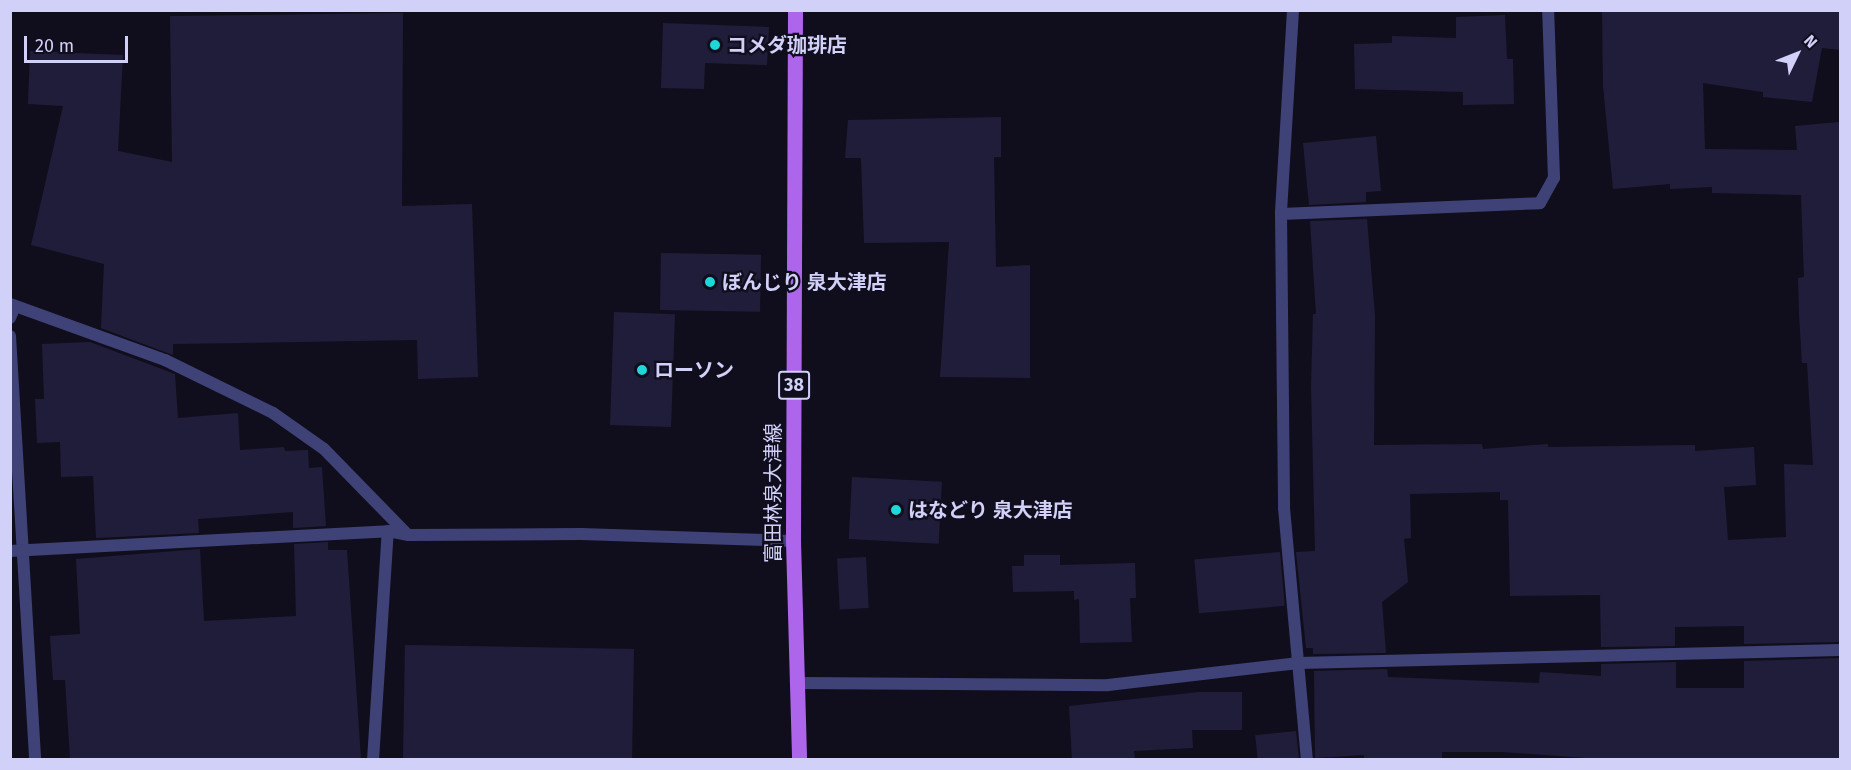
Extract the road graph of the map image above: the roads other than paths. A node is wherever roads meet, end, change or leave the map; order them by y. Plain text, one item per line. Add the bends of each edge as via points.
1 (795, 10) edge
2 (1293, 10) edge
3 (1548, 10) edge
4 (1281, 214) junction
5 (12, 309) edge
6 (10, 336) edge
7 (388, 531) junction
8 (409, 535) junction
9 (793, 541) junction
10 (25, 550) junction
11 (10, 551) edge
12 (1840, 650) edge
13 (1299, 663) junction
14 (800, 683) junction
15 (35, 759) edge
16 (373, 759) edge
17 (800, 759) edge
18 (1307, 759) edge

1 - 9 main road, 富田林泉大津線 / 38
2 - 4 street
3 - 4 street via 1554,178 1540,203
4 - 13 street via 1284,508
5 - 8 street via 165,360 273,413 324,449
6 - 10 street
7 - 8 street
7 - 10 street
7 - 16 street
8 - 9 street via 581,534
9 - 14 main road, 富田林泉大津線 / 38
10 - 11 street
10 - 15 street
12 - 13 street
13 - 14 street via 1108,685
13 - 18 street
14 - 17 main road, 富田林泉大津線 / 38

